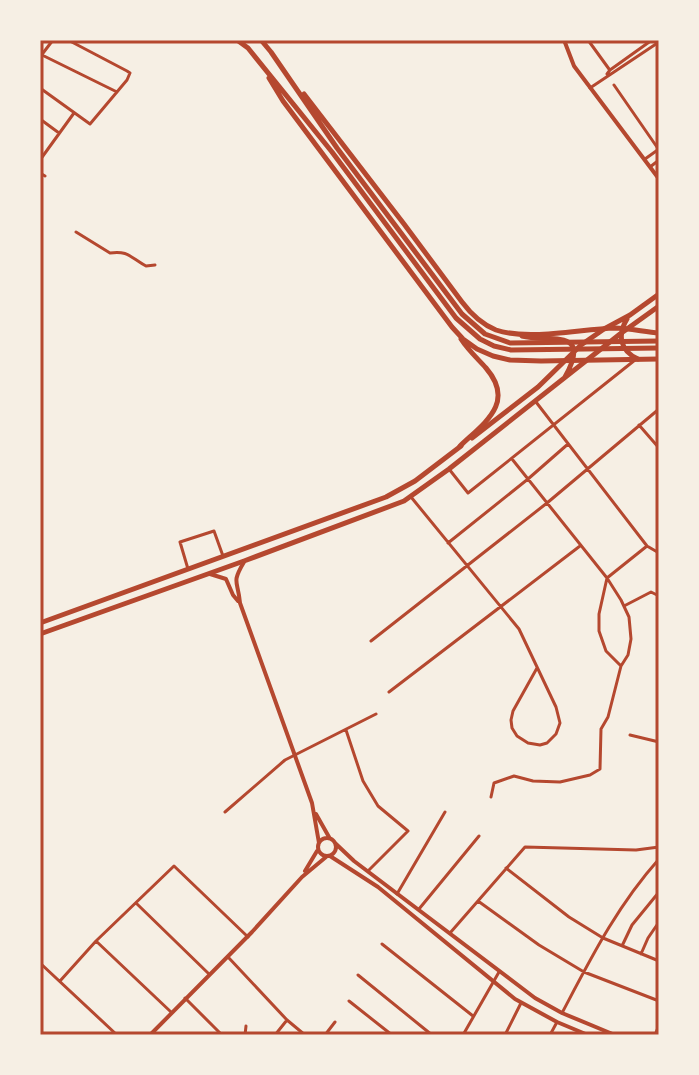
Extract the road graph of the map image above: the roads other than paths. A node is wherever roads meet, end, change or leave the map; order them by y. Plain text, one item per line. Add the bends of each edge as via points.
1 (53, 40) edge
2 (68, 40) edge
3 (237, 40) edge
4 (261, 40) edge
5 (564, 40) edge
6 (588, 40) edge
7 (655, 41) edge
8 (271, 52) junction
9 (41, 56) edge
10 (259, 61) junction
11 (611, 72) junction
12 (614, 85) dead end
13 (40, 88) edge
14 (590, 88) junction
15 (117, 92) junction
16 (74, 113) junction
17 (40, 119) edge
18 (59, 133) junction
19 (40, 143) edge
20 (47, 149) junction
21 (659, 150) edge
22 (645, 159) junction
23 (40, 160) edge
24 (659, 160) edge
25 (650, 167) junction
26 (40, 173) edge
27 (45, 176) dead end
28 (659, 179) edge
29 (76, 232) dead end
30 (405, 244) junction
31 (155, 265) dead end
32 (659, 294) edge
33 (659, 306) edge
34 (630, 315) junction
35 (455, 329) junction
36 (604, 329) junction
37 (623, 331) junction
38 (513, 333) junction
39 (659, 333) edge
40 (659, 341) edge
41 (659, 348) edge
42 (574, 352) junction
43 (659, 359) edge
44 (569, 360) junction
45 (588, 360) junction
46 (640, 360) junction
47 (562, 381) junction
48 (536, 402) junction
49 (659, 409) edge
50 (639, 425) junction
51 (554, 426) junction
52 (568, 444) junction
53 (460, 446) junction
54 (659, 448) edge
55 (512, 459) junction
56 (588, 468) junction
57 (449, 469) junction
58 (528, 479) junction
59 (411, 497) junction
60 (547, 503) junction
61 (448, 543) junction
62 (580, 545) junction
63 (647, 546) junction
64 (659, 553) edge
65 (223, 556) junction
66 (244, 561) junction
67 (467, 566) junction
68 (188, 569) junction
69 (208, 573) junction
70 (607, 578) junction
71 (659, 596) edge
72 (240, 603) junction
73 (624, 606) junction
74 (500, 607) junction
75 (40, 623) edge
76 (40, 634) edge
77 (371, 641) dead end
78 (621, 666) junction
79 (537, 668) junction
80 (389, 692) dead end
81 (376, 714) dead end
82 (346, 730) junction
83 (630, 735) dead end
84 (659, 742) edge
85 (296, 755) junction
86 (491, 797) dead end
87 (225, 812) dead end
88 (314, 812) junction
89 (445, 812) dead end
90 (479, 836) dead end
91 (330, 839) junction
92 (319, 843) junction
93 (335, 843) junction
94 (659, 847) edge
95 (318, 850) junction
96 (328, 856) junction
97 (659, 859) edge
98 (506, 868) junction
99 (368, 871) junction
100 (302, 877) junction
101 (659, 892) edge
102 (397, 894) junction
103 (478, 901) junction
104 (136, 903) junction
105 (419, 909) junction
106 (659, 922) edge
107 (450, 933) junction
108 (248, 937) junction
109 (603, 938) junction
110 (96, 941) junction
111 (382, 944) dead end
112 (622, 946) junction
113 (641, 954) junction
114 (228, 957) junction
115 (659, 961) edge
116 (40, 963) edge
117 (499, 972) junction
118 (584, 972) junction
119 (209, 974) junction
120 (358, 975) dead end
121 (60, 981) junction
122 (493, 981) junction
123 (185, 998) junction
124 (349, 1001) dead end
125 (659, 1001) edge
126 (521, 1003) junction
127 (171, 1012) junction
128 (562, 1013) junction
129 (473, 1016) junction
130 (287, 1020) junction
131 (335, 1022) dead end
132 (557, 1022) junction
133 (659, 1025) edge
134 (246, 1026) dead end
135 (117, 1035) edge
136 (150, 1035) edge
137 (222, 1035) edge
138 (245, 1035) edge
139 (275, 1035) edge
140 (305, 1035) edge
141 (325, 1035) edge
142 (392, 1035) edge
143 (432, 1035) edge
144 (463, 1035) edge
145 (505, 1035) edge
146 (550, 1035) edge
147 (588, 1035) edge
148 (615, 1035) edge
149 (655, 1035) edge

1 - 9 street
2 - 15 street via 130,73
3 - 10 main road
4 - 8 main road
5 - 14 main road
6 - 11 street
7 - 11 street
8 - 30 main road
8 - 38 main road via 471,314
9 - 15 street
10 - 30 main road
10 - 35 main road via 283,101
11 - 14 street
12 - 21 street
13 - 16 street
14 - 22 main road
15 - 16 street via 90,124
16 - 18 street
17 - 18 street
18 - 20 street
19 - 20 street
20 - 23 street
21 - 22 street
22 - 25 main road
24 - 25 street
25 - 28 main road
26 - 27 street
29 - 31 street via 110,253 121,251 146,266
30 - 40 main road via 462,314 496,339 525,344
30 - 41 main road via 456,318 494,346 525,351
32 - 34 main road
33 - 37 main road
34 - 36 main road
34 - 37 main road
35 - 44 main road via 493,356
35 - 53 main road via 493,377 499,396 492,416
36 - 37 main road
36 - 38 main road
36 - 42 main road
37 - 39 main road
37 - 45 main road
37 - 46 main road via 622,346
38 - 42 main road via 566,340
42 - 44 main road
43 - 46 main road
44 - 45 main road
44 - 47 main road
44 - 53 main road
45 - 46 main road
45 - 47 main road
46 - 51 street
47 - 48 main road
48 - 51 street
48 - 57 main road
49 - 50 street
50 - 54 street
50 - 56 street
51 - 52 street
51 - 55 street
52 - 56 street
52 - 58 street
53 - 65 main road via 398,491
55 - 57 street via 468,493
55 - 58 street
56 - 60 street
56 - 63 street
57 - 59 main road
58 - 60 street
58 - 61 street
59 - 61 street
59 - 66 main road
60 - 62 street
60 - 67 street
61 - 67 street
62 - 70 street
62 - 74 street
63 - 64 street
63 - 70 street
65 - 68 main road
65 - 68 street via 214,531 180,542
66 - 69 main road
66 - 72 main road via 235,580
67 - 74 street
67 - 77 street
68 - 75 main road
69 - 72 main road via 226,579
69 - 76 main road
70 - 73 street
70 - 78 street via 599,631 606,651
71 - 73 street via 651,592
72 - 85 main road
73 - 78 street via 631,639
74 - 79 street via 519,629
74 - 80 street
78 - 86 street via 601,729 600,769 560,782 514,776 494,783
79 - 79 street via 560,723 556,734 540,745 517,736 511,720
81 - 82 street
82 - 85 street
82 - 99 street via 363,781 378,806 408,831
83 - 84 street
85 - 87 street
85 - 88 main road
88 - 91 main road
88 - 92 main road
89 - 102 street
90 - 105 street
91 - 92 main road
91 - 93 main road
92 - 95 main road
93 - 96 main road via 336,851
93 - 99 main road
94 - 98 street via 525,847
95 - 96 main road
95 - 100 main road
96 - 100 main road
96 - 122 main road via 378,887
97 - 109 street
98 - 103 street
98 - 109 street
99 - 102 main road
100 - 108 main road
101 - 112 street
102 - 105 main road
103 - 107 street
103 - 118 street
104 - 108 street via 174,866
104 - 110 street
104 - 119 street
105 - 107 main road
106 - 113 street
107 - 117 main road
108 - 114 main road
109 - 112 street
109 - 118 street
110 - 121 street
110 - 127 street
111 - 129 street
112 - 113 street
113 - 115 street
114 - 119 main road
114 - 130 street
116 - 121 street
117 - 122 street
117 - 128 main road
118 - 125 street
118 - 128 street
119 - 123 main road
120 - 143 street
121 - 135 street
122 - 126 main road
122 - 129 street
123 - 127 main road
123 - 137 street
124 - 142 street
126 - 132 main road
126 - 145 street
127 - 136 main road
128 - 148 main road
129 - 144 street
130 - 139 street
130 - 140 street
131 - 141 street
132 - 146 street
132 - 147 main road
133 - 149 street
134 - 138 street

